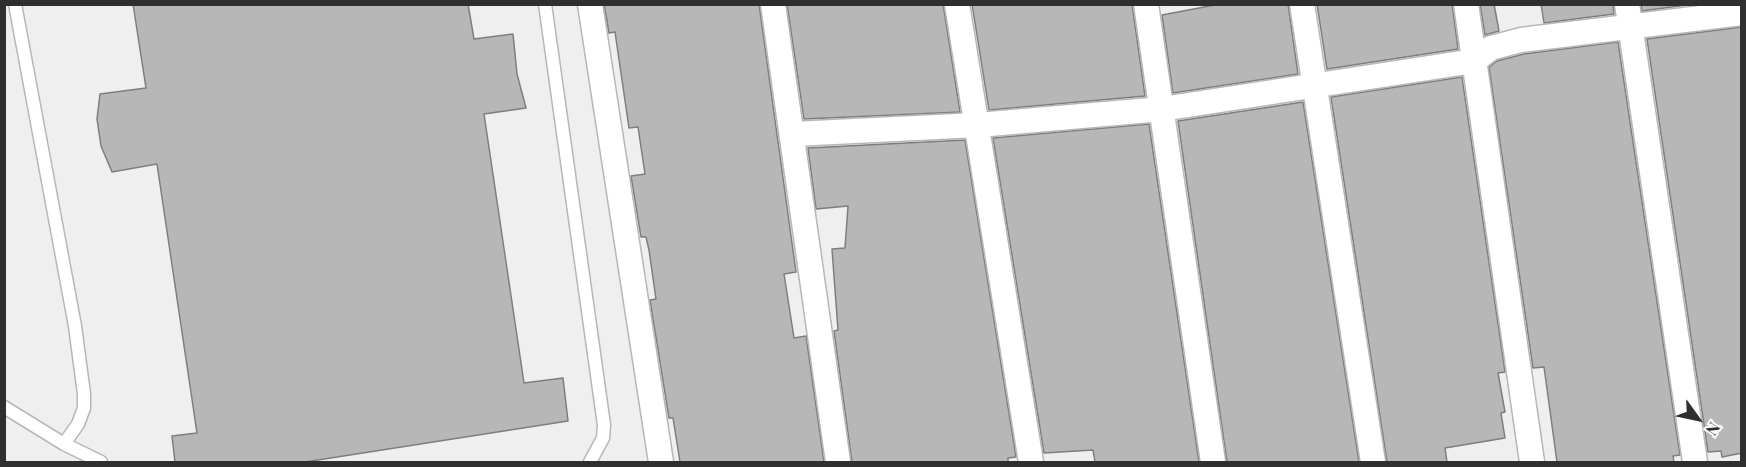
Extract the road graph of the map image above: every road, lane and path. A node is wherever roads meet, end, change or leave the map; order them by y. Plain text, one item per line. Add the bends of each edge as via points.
1 (544, 4) edge
2 (590, 4) edge
3 (773, 4) edge
4 (957, 4) edge
5 (1146, 4) edge
6 (1302, 4) edge
7 (1466, 4) edge
8 (1628, 4) edge
9 (16, 5) edge
10 (1742, 13) edge
11 (1631, 28) junction
12 (1474, 61) junction
13 (1314, 84) junction
14 (1162, 109) junction
15 (978, 125) junction
16 (794, 134) junction
17 (4, 407) edge
18 (64, 444) junction
19 (101, 462) edge
20 (590, 462) edge
21 (661, 462) edge
22 (838, 462) edge
23 (1031, 462) edge
24 (1213, 462) edge
25 (1373, 462) edge
26 (1532, 462) edge
27 (1695, 462) edge

1 - 20 lane via 604,425 603,438
2 - 21 street
3 - 16 street
4 - 15 street
5 - 14 street
6 - 13 street
7 - 12 street
8 - 11 street
9 - 18 lane via 84,394 78,424
10 - 11 street
11 - 12 street via 1521,40 1491,48
11 - 27 street
12 - 13 street
12 - 26 street
13 - 14 street
13 - 25 street
14 - 15 street
14 - 24 street
15 - 16 street
15 - 23 street
16 - 22 street
17 - 18 lane
18 - 19 lane

